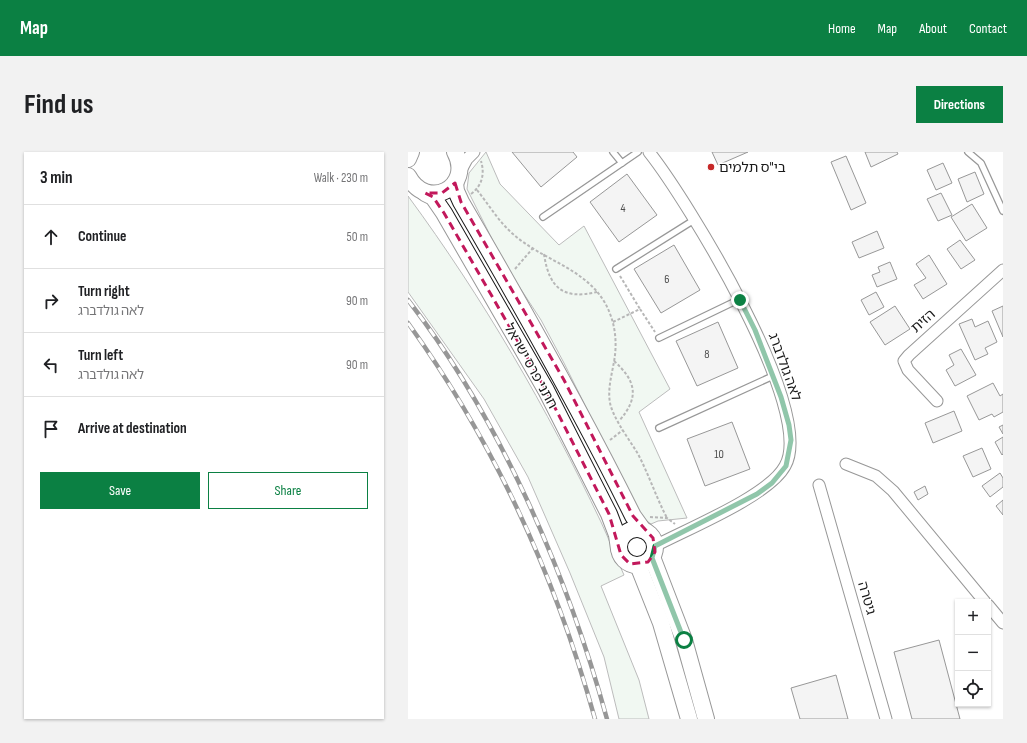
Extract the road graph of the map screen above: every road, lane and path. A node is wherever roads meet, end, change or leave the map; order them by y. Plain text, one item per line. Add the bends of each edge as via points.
1 (411, 152) edge
2 (455, 152) edge
3 (613, 152) edge
4 (638, 152) edge
5 (649, 152) edge
6 (968, 152) edge
7 (477, 155) edge
8 (408, 159) edge
9 (622, 163) junction
10 (408, 176) edge
11 (457, 179) junction
12 (477, 190) junction
13 (425, 193) junction
14 (461, 202) junction
15 (1003, 211) edge
16 (543, 217) dead end
17 (694, 220) junction
18 (532, 248) junction
19 (544, 254) junction
20 (616, 269) joint
21 (1003, 270) edge
22 (506, 279) junction
23 (598, 292) junction
24 (740, 300) junction
25 (640, 309) junction
26 (613, 322) junction
27 (659, 338) joint
28 (614, 361) junction
29 (773, 376) junction
30 (937, 401) dead end
31 (618, 421) junction
32 (659, 428) dead end
33 (846, 464) dead end
34 (819, 484) dead end
35 (633, 516) junction
36 (667, 518) junction
37 (643, 530) junction
38 (684, 531) junction
39 (619, 549) junction
40 (654, 552) junction
41 (638, 565) junction
42 (983, 599) edge
43 (991, 609) edge
44 (1003, 623) edge
45 (689, 719) edge
46 (706, 719) edge
47 (886, 719) edge

1 - 8 main road
2 - 11 main road, חתני פרס ישראל via 458,159
3 - 9 lane
4 - 9 lane
5 - 17 street, לאה גולדברג
6 - 15 lane via 981,163
7 - 11 street via 467,160
7 - 12 path via 483,176
9 - 16 lane
10 - 13 main road, חתני פרס ישראל via 418,189
11 - 13 main road via 442,193
11 - 14 main road, חתני פרס ישראל via 456,191
12 - 14 path
12 - 18 path via 514,234
13 - 39 main road, חתני פרס ישראל via 433,197 444,213 542,383 609,514
14 - 22 main road, חתני פרס ישראל
17 - 20 lane
17 - 24 street, לאה גולדברג via 719,259
18 - 19 path
18 - 22 path
19 - 23 path via 576,274
19 - 23 path via 550,280 558,288 580,296
20 - 25 path
21 - 30 street, הזית via 904,361 908,370
22 - 35 main road, חתני פרס ישראל via 564,380
23 - 26 path
24 - 27 lane
24 - 29 street, לאה גולדברג
25 - 26 path
25 - 27 path
26 - 28 path via 616,334
28 - 31 path via 610,393 611,406
28 - 31 path via 633,384 631,404
29 - 32 lane
29 - 38 street, לאה גולדברג via 789,425 791,440 786,466 772,483 757,494
31 - 36 path via 647,472 655,496
33 - 42 street via 870,473 894,491
34 - 47 street, גיטרה
35 - 36 path
35 - 37 main road, חתני פרס ישראל
36 - 38 path
37 - 39 main road via 626,532
37 - 40 main road via 653,538
38 - 40 street, לאה גולדברג
39 - 41 main road via 624,560
40 - 41 main road via 648,562
40 - 46 main road
41 - 45 main road via 662,623
43 - 44 street

